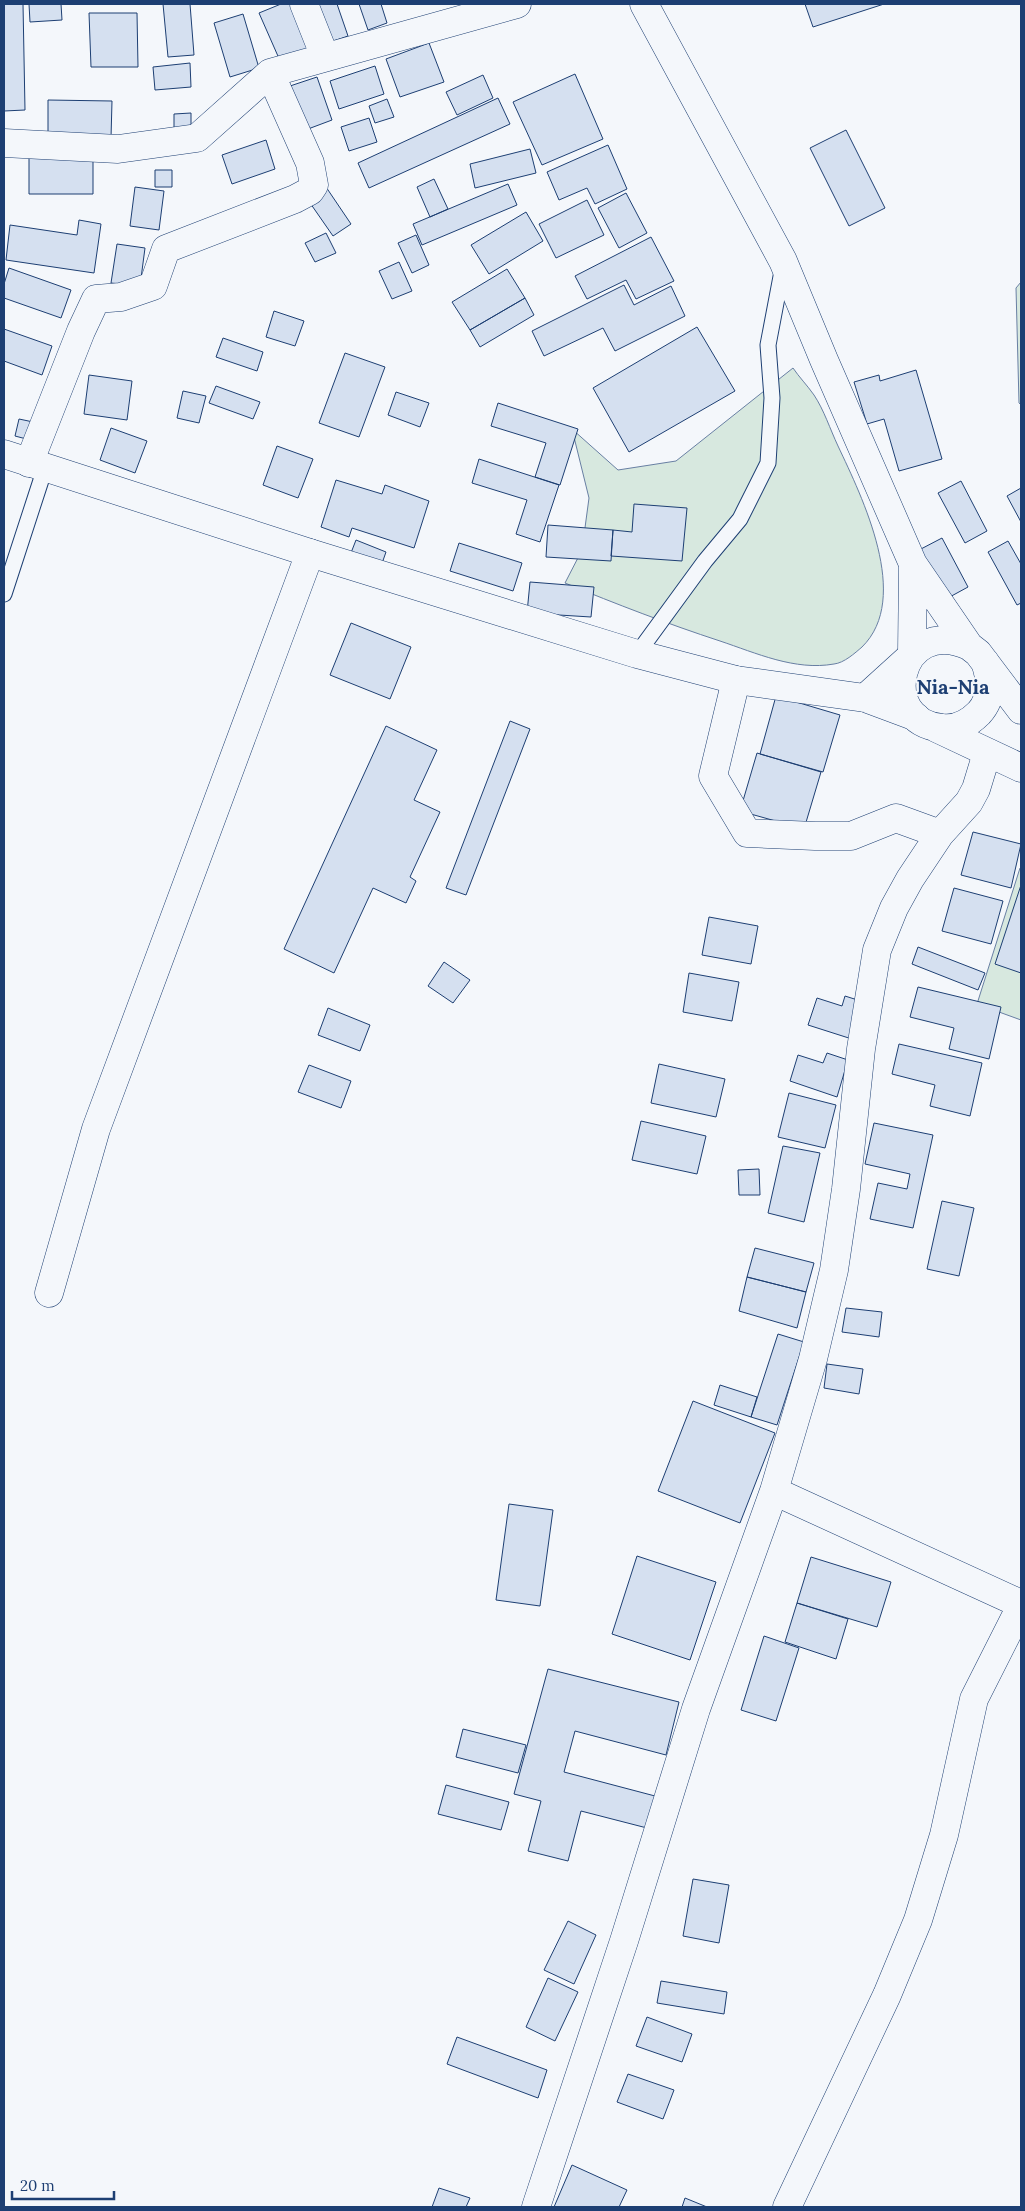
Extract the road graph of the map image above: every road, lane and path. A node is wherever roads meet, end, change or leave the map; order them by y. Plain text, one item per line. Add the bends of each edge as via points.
1 (304, 4) edge
2 (517, 4) edge
3 (644, 4) edge
4 (324, 56) junction
5 (270, 73) junction
6 (4, 143) edge
7 (784, 261) junction
8 (4, 454) edge
9 (37, 466) junction
10 (310, 553) junction
11 (913, 564) junction
12 (4, 594) edge
13 (637, 654) junction
14 (977, 654) junction
15 (910, 656) junction
16 (736, 680) junction
17 (864, 698) junction
18 (1021, 710) edge
19 (926, 723) junction
20 (987, 753) junction
21 (1021, 768) edge
22 (940, 834) junction
23 (49, 1293) dead end
24 (774, 1491) junction
25 (1021, 1605) edge
26 (536, 2207) edge
27 (787, 2207) edge

1 - 4 main road
2 - 4 main road
3 - 7 main road
4 - 5 main road
5 - 6 main road via 197,138 118,149
5 - 9 main road via 310,163 314,185 310,191 295,198 166,249 153,286 120,297 96,300 81,331
7 - 11 main road
7 - 13 lane via 768,344 772,398 768,463 740,519
8 - 9 main road
9 - 10 main road
9 - 12 lane
10 - 13 main road
10 - 23 main road via 96,1129
11 - 14 main road
11 - 15 main road
13 - 16 main road
14 - 15 main road via 956,640 943,639 926,643
14 - 18 main road
14 - 19 main road via 989,674 988,699 982,710 962,726 950,729
15 - 17 main road
15 - 19 main road via 902,671 905,702
16 - 17 main road
16 - 22 main road via 713,776 747,833 852,836 896,818
17 - 19 main road
19 - 20 main road
20 - 21 main road
20 - 22 main road via 969,802
22 - 24 main road via 902,893 877,950 861,1049 834,1270 813,1359
24 - 25 main road
24 - 26 main road via 696,1709
25 - 27 main road via 974,1700 944,1835 918,1920 887,1995

